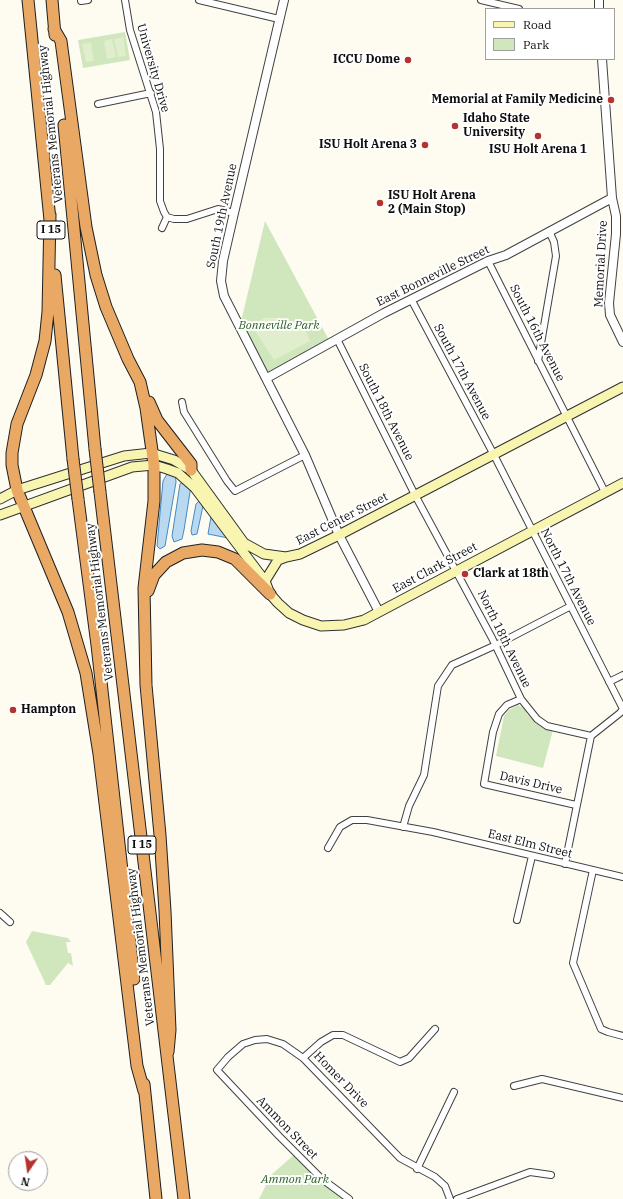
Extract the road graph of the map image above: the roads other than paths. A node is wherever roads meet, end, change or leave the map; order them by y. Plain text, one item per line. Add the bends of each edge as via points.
1 (28, 0) edge
2 (52, 0) edge
3 (88, 0) edge
4 (125, 0) edge
5 (199, 0) edge
6 (284, 0) edge
7 (481, 0) edge
8 (81, 1) dead end
9 (515, 8) edge
10 (279, 19) junction
11 (54, 29) junction
12 (602, 60) edge
13 (151, 93) junction
14 (98, 104) dead end
15 (612, 198) junction
16 (234, 213) junction
17 (50, 214) junction
18 (167, 217) junction
19 (162, 228) dead end
20 (549, 231) junction
21 (488, 261) junction
22 (411, 299) junction
23 (337, 339) junction
24 (623, 342) edge
25 (538, 361) junction
26 (267, 378) junction
27 (140, 382) junction
28 (623, 387) edge
29 (182, 402) dead end
30 (567, 416) junction
31 (151, 453) junction
32 (305, 455) junction
33 (494, 455) junction
34 (154, 465) junction
35 (191, 470) junction
36 (623, 483) edge
37 (17, 490) junction
38 (605, 492) junction
39 (415, 495) junction
40 (0, 499) edge
41 (24, 505) junction
42 (0, 515) edge
43 (532, 530) junction
44 (340, 535) junction
45 (286, 557) junction
46 (456, 570) junction
47 (265, 580) junction
48 (270, 594) junction
49 (570, 606) junction
50 (145, 607) junction
51 (379, 612) junction
52 (496, 645) junction
53 (623, 675) edge
54 (609, 682) junction
55 (521, 699) junction
56 (622, 709) edge
57 (591, 736) junction
58 (576, 805) junction
59 (403, 827) junction
60 (328, 848) dead end
61 (532, 856) junction
62 (565, 864) junction
63 (593, 870) junction
64 (623, 877) edge
65 (0, 913) edge
66 (517, 920) dead end
67 (10, 922) dead end
68 (435, 1028) dead end
69 (623, 1036) edge
70 (168, 1052) junction
71 (303, 1058) junction
72 (230, 1084) joint
73 (514, 1086) dead end
74 (144, 1091) junction
75 (454, 1092) dead end
76 (623, 1098) edge
77 (417, 1169) junction
78 (551, 1175) dead end
79 (156, 1199) edge
80 (184, 1199) edge
81 (349, 1199) edge
82 (450, 1199) edge
83 (457, 1199) edge

1 - 17 highway, Veterans Memorial Highway / I 15
2 - 11 highway, Veterans Memorial Highway / I 15
3 - 8 street
4 - 13 street, University Drive via 130,30
5 - 10 street
6 - 10 street, South 19th Avenue
7 - 9 street
10 - 16 street, South 19th Avenue
11 - 27 highway via 61,40 86,227 96,275 106,307
11 - 70 highway, Veterans Memorial Highway / I 15, bridge via 76,233 95,449 163,1031
12 - 15 street, Memorial Drive
13 - 14 street
13 - 18 street, University Drive via 160,149 160,200
15 - 20 street, East Bonneville Street
15 - 24 street, Memorial Drive via 616,234 609,303 610,315
16 - 18 street via 218,210 187,219
16 - 26 street, South 19th Avenue via 223,261 221,281 224,296
17 - 37 highway via 45,341 36,375 17,424 12,453 13,476
17 - 74 highway, Veterans Memorial Highway / I 15, bridge via 73,459 97,645 144,1067
18 - 19 street
20 - 21 street, East Bonneville Street via 506,255
20 - 25 street via 556,256
21 - 22 street, East Bonneville Street
21 - 25 street, South 16th Avenue
22 - 23 street, East Bonneville Street
22 - 33 street, South 17th Avenue
23 - 26 street, East Bonneville Street
23 - 39 street, South 18th Avenue
25 - 30 street, South 16th Avenue
26 - 32 street, South 19th Avenue
27 - 31 highway
27 - 35 highway via 157,420 190,464
28 - 30 main road, East Center Street
29 - 32 street via 184,412 235,491
30 - 33 main road, East Center Street
30 - 38 street, South 16th Avenue
31 - 34 highway
31 - 35 main road, East Center Street via 174,460
31 - 37 main road, East Center Street via 124,456
32 - 44 street, South 19th Avenue
33 - 39 main road, East Center Street
33 - 43 street, North 17th Avenue
34 - 41 main road via 132,467
34 - 47 main road via 178,473 195,488
34 - 50 highway via 154,501 144,588
35 - 45 main road, East Center Street via 244,543 264,554
36 - 38 main road, East Clark Street
37 - 40 main road, East Center Street
37 - 41 highway
38 - 43 main road, East Clark Street
39 - 44 main road, East Center Street
39 - 46 street, North 18th Avenue
41 - 42 main road
41 - 74 highway via 68,612 86,673 99,754 137,1066
43 - 46 main road, East Clark Street
43 - 49 street, North 17th Avenue
44 - 45 main road, East Center Street via 300,554
44 - 51 street, South 19th Avenue
45 - 47 main road via 278,560
46 - 51 main road, East Clark Street
46 - 52 street, North 18th Avenue
47 - 48 main road, East Clark Street
48 - 50 highway via 235,559 218,552 192,551 173,557 154,575
48 - 51 main road, East Clark Street via 289,613 321,626 344,625 364,620
49 - 52 street
49 - 54 street, North 17th Avenue
50 - 70 highway via 146,692 165,912 170,1030
52 - 55 street, North 18th Avenue
52 - 59 street via 452,665 438,686 424,775 409,806
53 - 54 street
54 - 56 street, North 17th Avenue
55 - 57 street, North 18th Avenue via 537,719 547,726
55 - 58 street, Davis Drive via 507,706 499,714 493,732 484,784
56 - 57 street
57 - 58 street
58 - 62 street
59 - 60 street, East Elm Street via 352,820 340,826
59 - 61 street, East Elm Street
61 - 62 street, East Elm Street
61 - 66 street
62 - 63 street, East Elm Street
63 - 64 street, East Elm Street
63 - 69 street via 573,963 601,1029
65 - 67 street
68 - 71 street via 409,1058 400,1062 343,1035 333,1035
70 - 80 highway, Veterans Memorial Highway / I 15
71 - 72 street, Homer Drive via 283,1044 267,1039 243,1044 217,1070
71 - 77 street, Homer Drive via 400,1158
72 - 81 street, Ammon Street via 322,1179
73 - 76 street via 542,1079
74 - 79 highway, Veterans Memorial Highway / I 15
75 - 77 street
77 - 82 street, Homer Drive via 435,1177 445,1186
78 - 83 street via 530,1172

